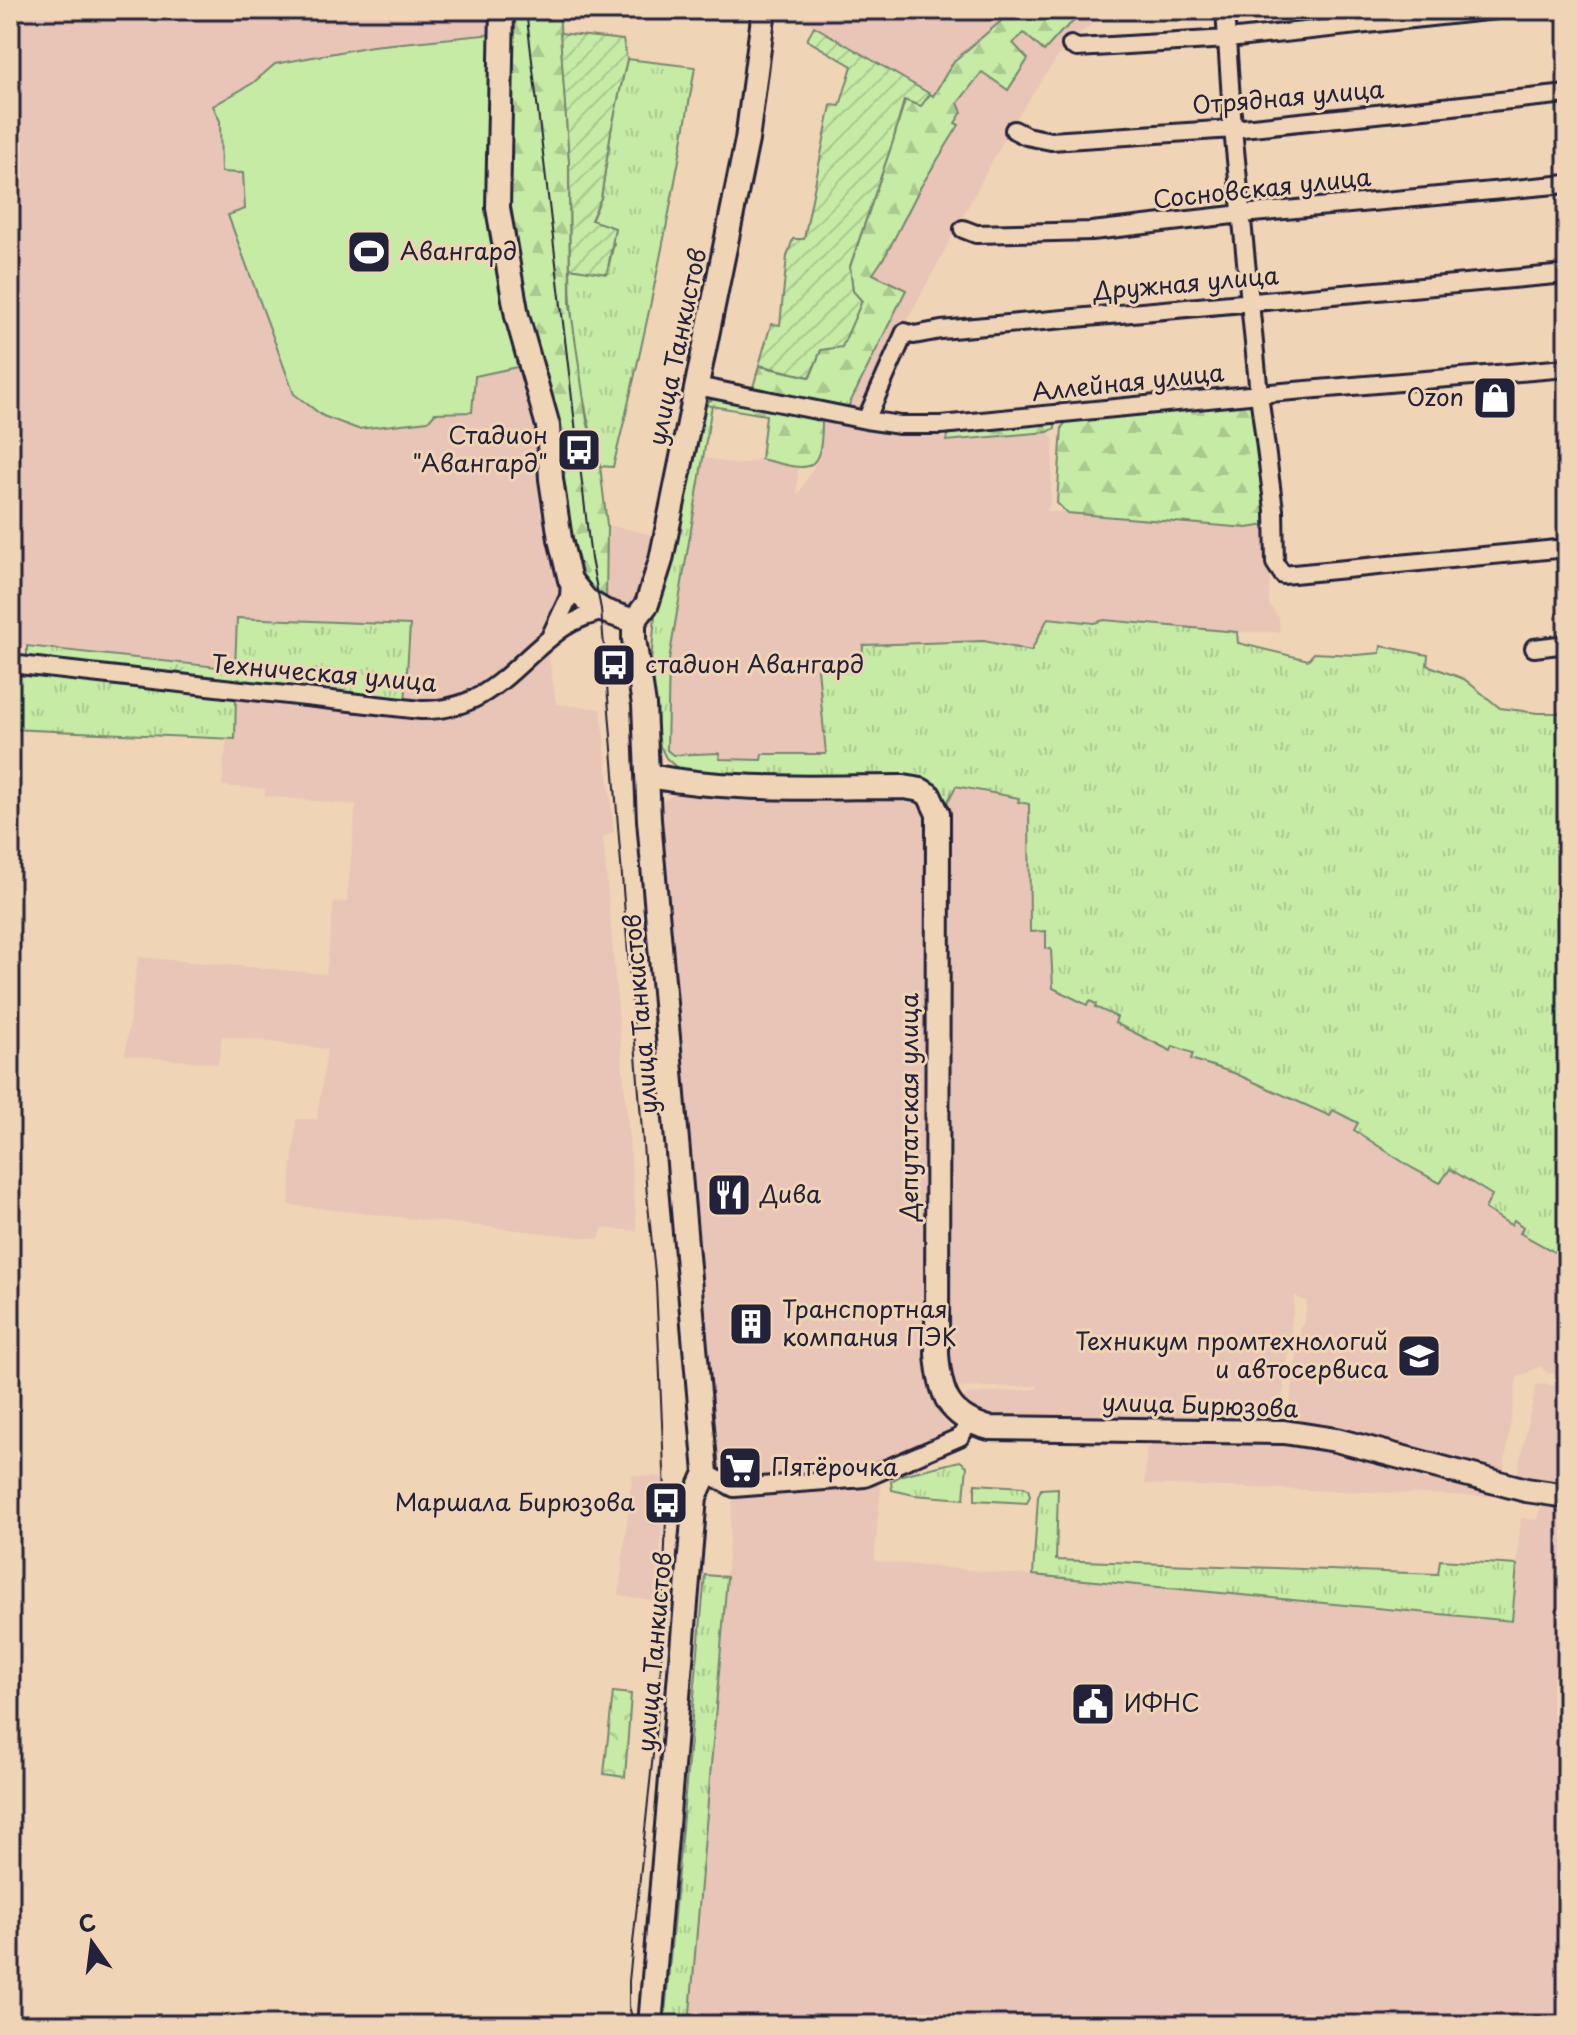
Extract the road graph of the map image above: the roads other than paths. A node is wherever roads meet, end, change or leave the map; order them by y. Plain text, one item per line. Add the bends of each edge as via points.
1 (502, 10) edge
2 (764, 10) edge
3 (1225, 10) edge
4 (1496, 10) edge
5 (1228, 39) junction
6 (1071, 45) dead end
7 (1567, 94) edge
8 (1233, 129) junction
9 (1014, 130) dead end
10 (1567, 184) edge
11 (1242, 214) junction
12 (963, 229) dead end
13 (1567, 274) edge
14 (1250, 302) junction
15 (1567, 368) edge
16 (697, 386) junction
17 (1259, 394) junction
18 (866, 420) junction
19 (1567, 548) edge
20 (570, 580) junction
21 (604, 611) junction
22 (634, 621) junction
23 (545, 643) junction
24 (1567, 644) edge
25 (1534, 648) dead end
26 (10, 664) edge
27 (649, 776) junction
28 (969, 1423) junction
29 (706, 1473) junction
30 (1567, 1496) edge
31 (650, 2025) edge

1 - 20 main road via 498,208 517,316 548,426 551,479
2 - 16 main road, улица Танкистов via 747,140
3 - 5 street
4 - 5 street
5 - 6 street
5 - 8 street
7 - 8 street, Отрядная улица
8 - 9 street, Отрядная улица via 1051,141
8 - 11 street
10 - 11 street, Сосновская улица
11 - 12 street, Сосновская улица via 1092,231 976,234
11 - 14 street
13 - 14 street, Дружная улица
14 - 17 street
14 - 18 street, Дружная улица via 905,332
15 - 17 street, Аллейная улица
16 - 18 street, Аллейная улица
16 - 22 main road, улица Танкистов via 661,560 647,604
17 - 18 street, Аллейная улица via 941,425
17 - 19 street via 1275,563 1283,575
20 - 21 main road
20 - 23 street via 569,597
21 - 22 main road
21 - 23 street, Техническая улица via 582,617
22 - 27 main road, улица Танкистов
23 - 26 street, Техническая улица via 493,689 443,710
24 - 25 street
27 - 28 main road, Депутатская улица via 728,787 904,787 929,795 938,814 938,1369 947,1398
27 - 29 main road, улица Танкистов
28 - 29 street via 960,1437 865,1478 734,1488
28 - 30 main road, улица Бирюзова via 989,1428 1284,1432
29 - 31 main road, улица Танкистов via 695,1497

